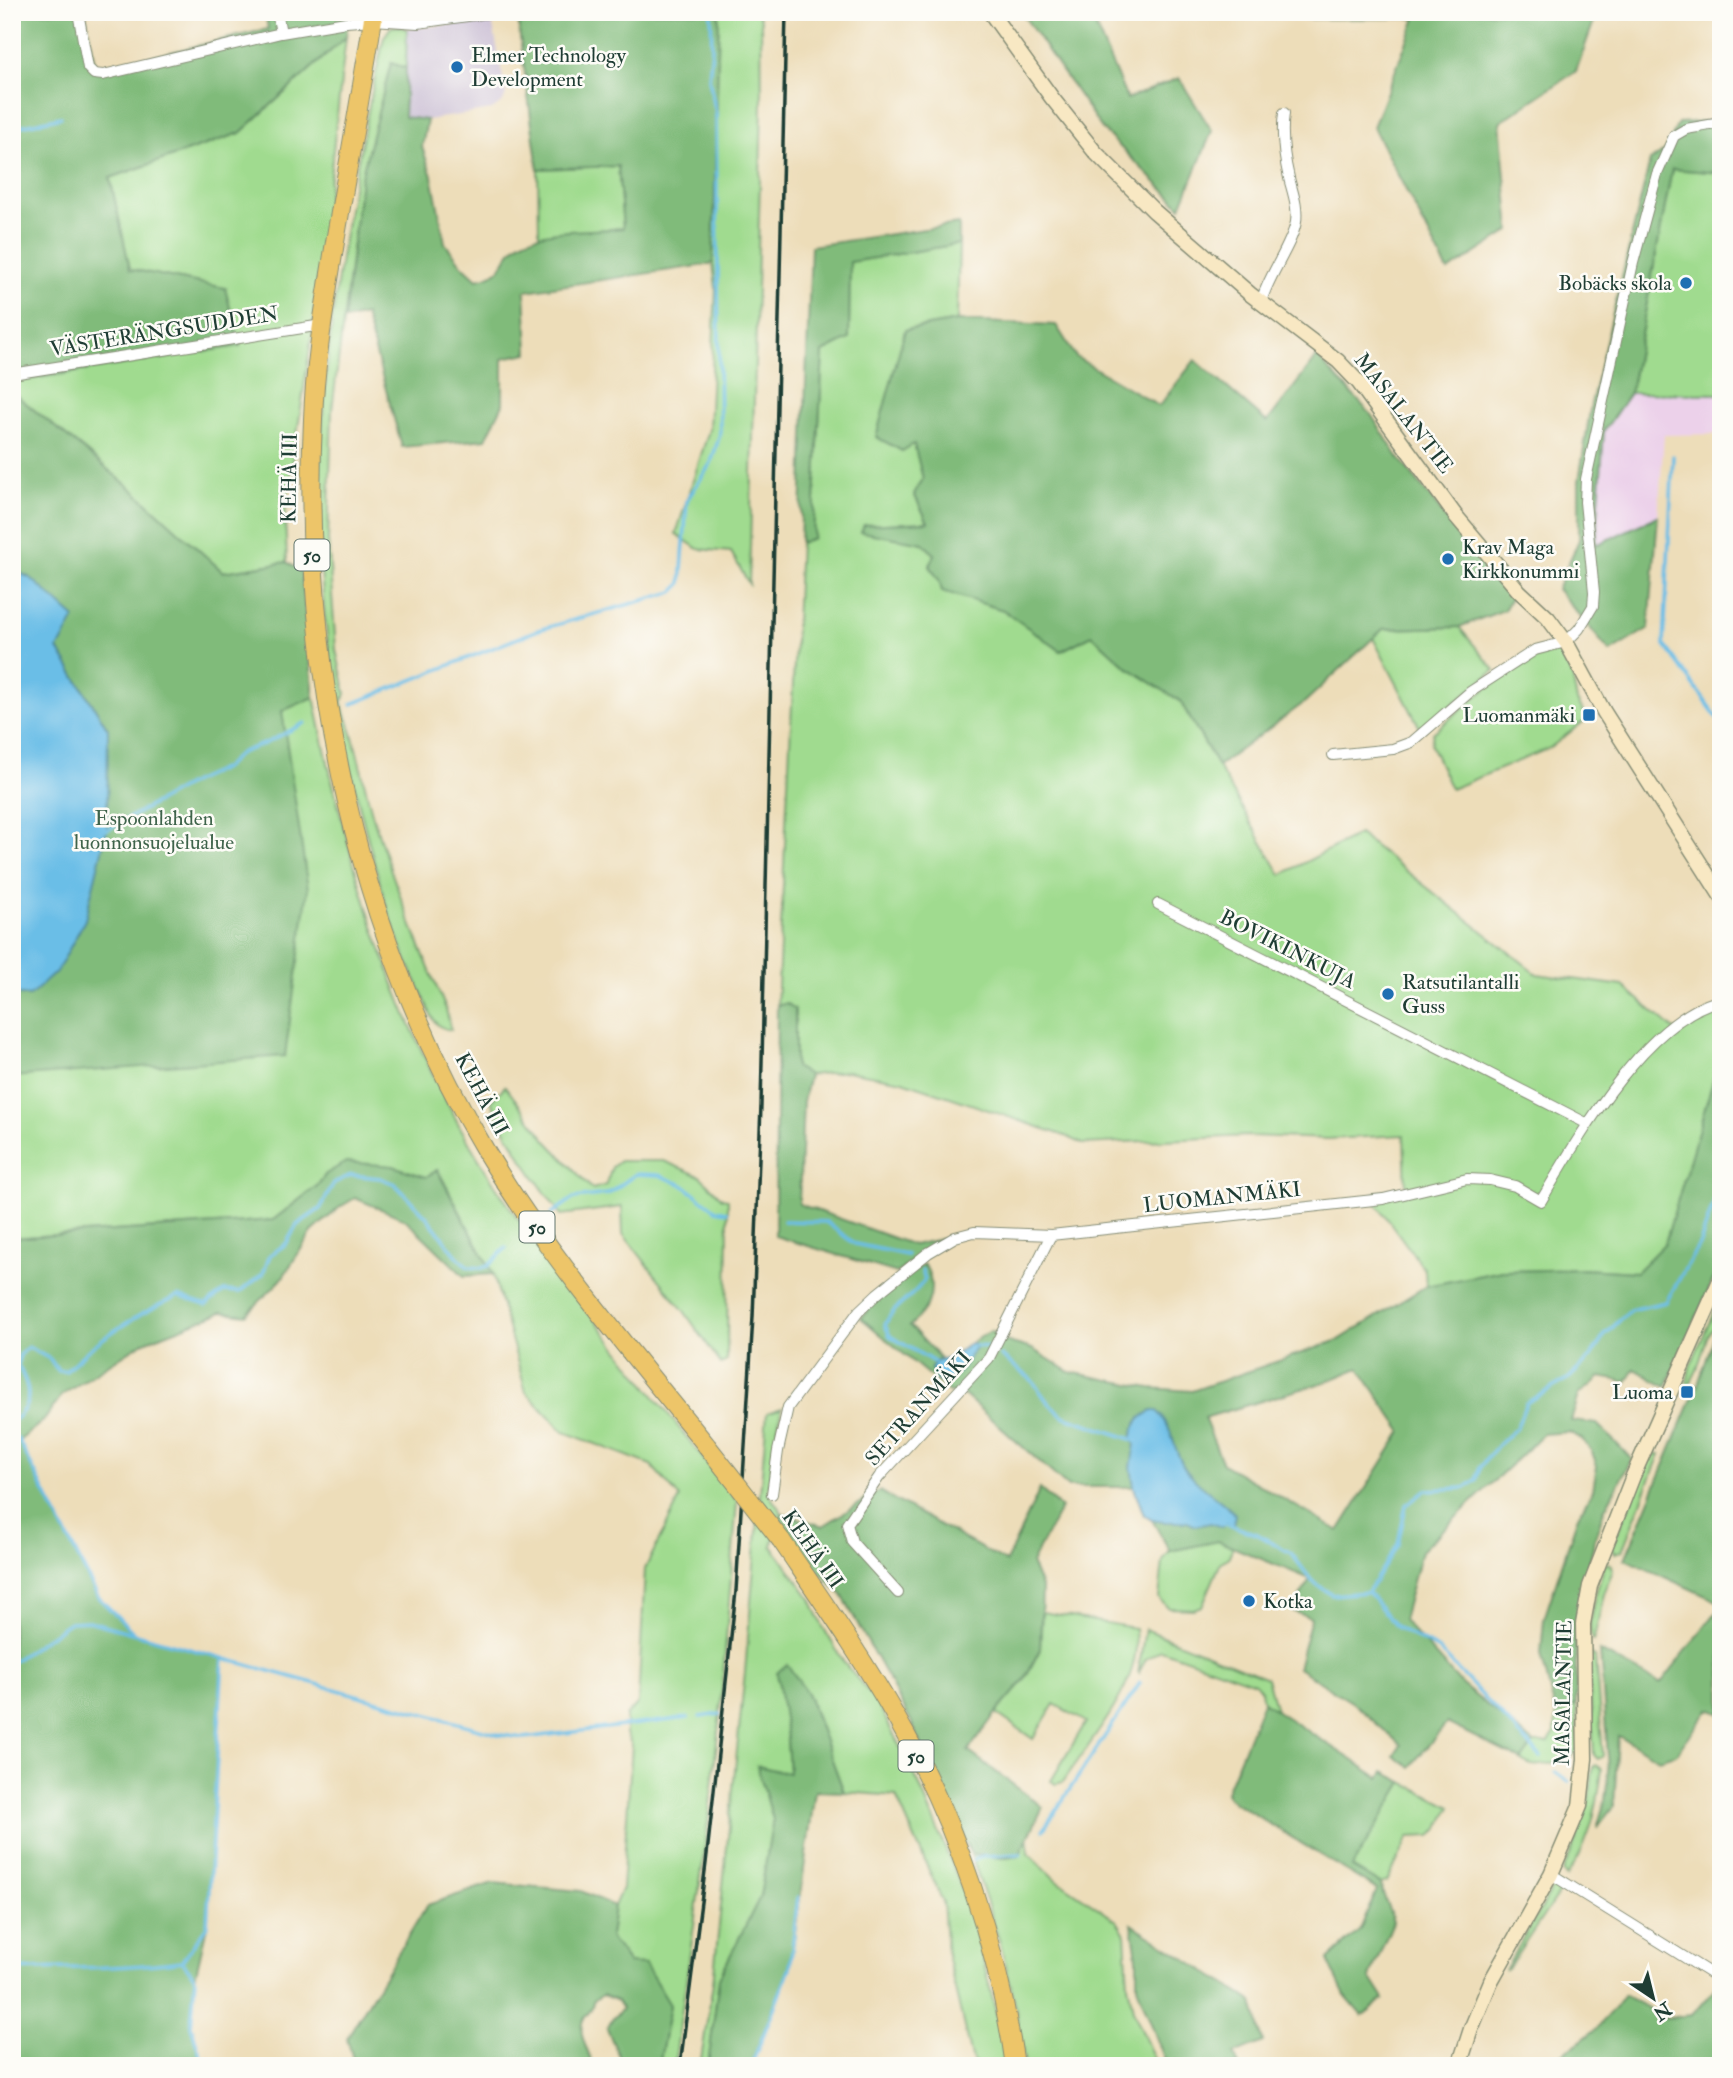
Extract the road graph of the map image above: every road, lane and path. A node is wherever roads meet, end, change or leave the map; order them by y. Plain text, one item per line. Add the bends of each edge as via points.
1 (78, 12) edge
2 (276, 12) edge
3 (496, 12) edge
4 (990, 12) edge
5 (374, 16) edge
6 (281, 33) junction
7 (1284, 113) dead end
8 (1721, 123) edge
9 (1261, 302) junction
10 (323, 326) junction
11 (12, 374) edge
12 (1566, 642) junction
13 (1333, 755) dead end
14 (1721, 896) edge
15 (1158, 904) dead end
16 (1721, 1000) edge
17 (1586, 1123) junction
18 (1051, 1236) junction
19 (1721, 1278) edge
20 (772, 1494) dead end
21 (898, 1594) dead end
22 (1551, 1874) junction
23 (1721, 1980) edge
24 (1015, 2066) edge
25 (1459, 2066) edge

1 - 6 street via 88,68 103,75
2 - 6 street
3 - 5 street via 418,23
4 - 9 street, MASALANTIE via 1095,152 1154,211
5 - 6 street
5 - 10 highway, KEHÄ III / 50
7 - 9 street via 1281,133 1297,206 1296,225
8 - 12 street via 1686,129 1674,136 1657,174 1586,479 1593,606
9 - 12 street, MASALANTIE via 1338,361 1359,383 1455,515
10 - 11 street, VÄSTERÄNGSUDDEN
10 - 24 highway, KEHÄ III / 50, bridge via 313,415 310,510 326,699 366,874 428,1041 500,1174 575,1280 780,1540 898,1720 954,1839 976,1902 1002,1995
12 - 13 street via 1535,650 1470,692 1412,743
12 - 14 street, MASALANTIE via 1604,712
15 - 17 street, BOVIKINKUJA
16 - 17 street, LUOMANMÄKI via 1675,1023 1649,1044
17 - 18 street, LUOMANMÄKI via 1541,1202 1515,1186 1467,1179 1383,1199
18 - 20 street, LUOMANMÄKI via 974,1231 928,1253 877,1294 859,1311 789,1407
18 - 21 street, SETRANMÄKI via 989,1358 879,1477 848,1524 852,1542
19 - 22 street, MASALANTIE via 1590,1586 1583,1625 1585,1759 1580,1807
22 - 23 street
22 - 25 street, MASALANTIE via 1491,1981

